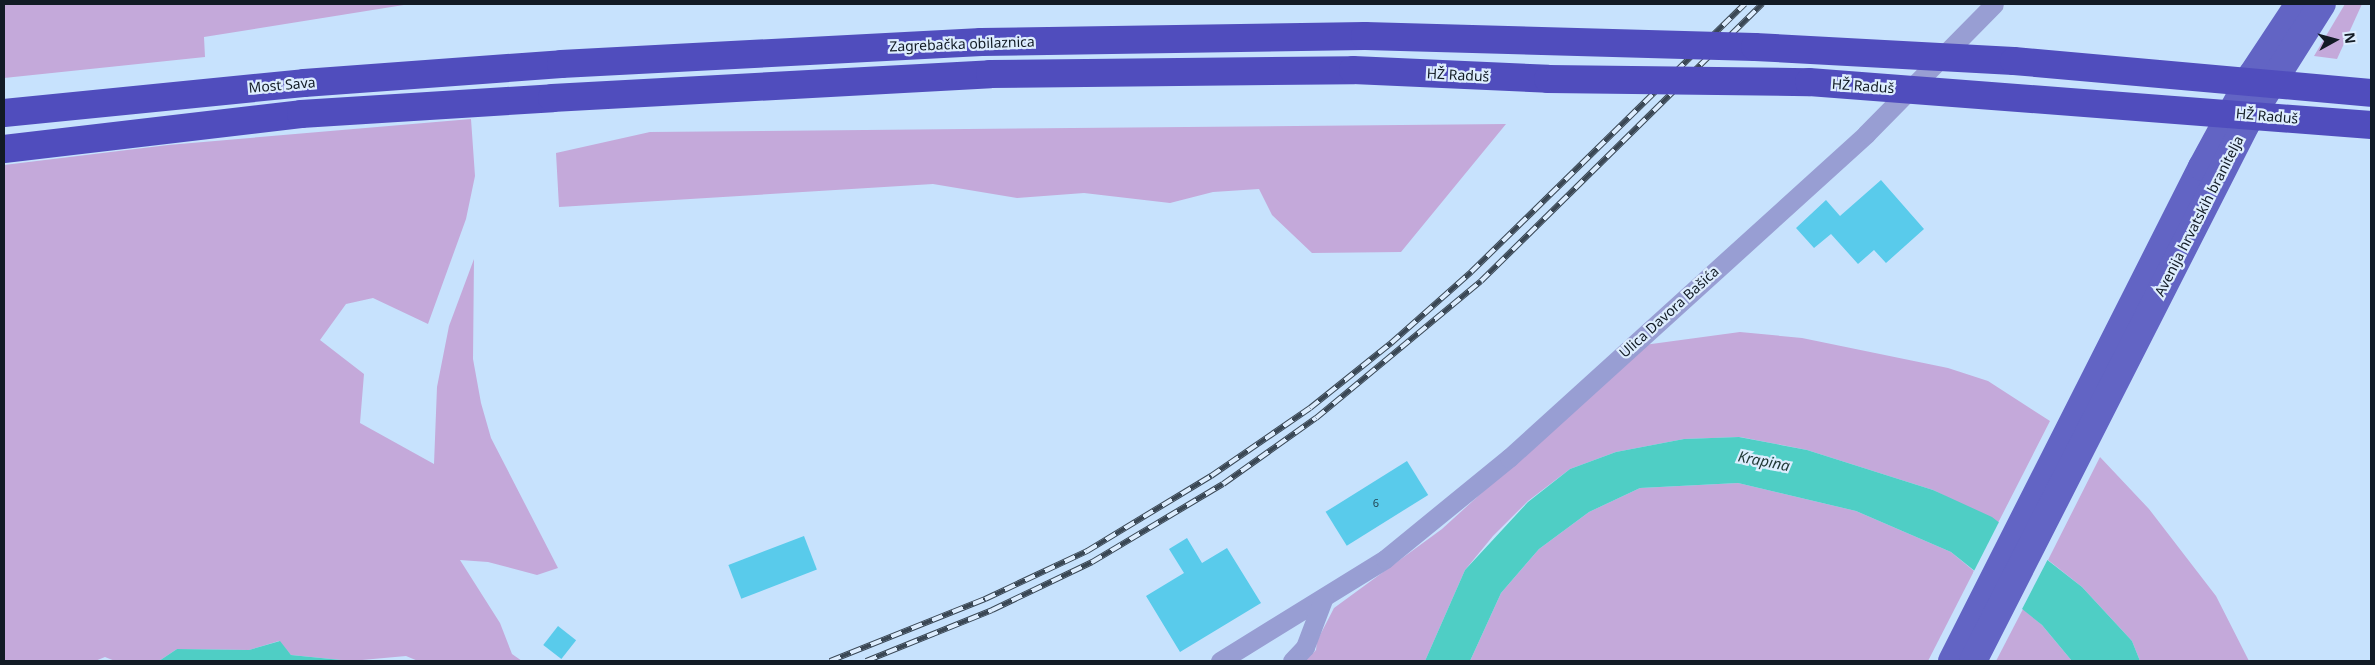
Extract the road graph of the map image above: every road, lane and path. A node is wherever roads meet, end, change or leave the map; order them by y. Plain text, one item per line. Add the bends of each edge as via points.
1 (1994, 4) edge
2 (2299, 4) edge
3 (2322, 4) edge
4 (561, 64) joint
5 (2371, 93) edge
6 (4, 112) edge
7 (2371, 125) edge
8 (4, 149) edge
9 (2107, 377) junction
10 (1324, 597) junction
11 (1220, 661) edge
12 (1292, 661) edge
13 (1952, 661) edge
14 (1973, 661) edge

1 - 10 street, Ulica Davora Bašića via 1866,134 1509,458 1385,559
2 - 9 main road, Avenija hrvatskih branitelja via 2223,128
3 - 9 main road, Avenija hrvatskih branitelja via 2250,116
4 - 5 highway, Zagrebačka obilaznica, bridge via 981,42 1365,36 1754,47 2004,61
4 - 6 highway, Most Sava via 304,83
7 - 8 highway, HŽ Raduš, bridge via 1809,82 1548,79 1353,70 990,74 552,98 300,114
9 - 13 main road
9 - 14 main road
10 - 11 street, Ulica Davora Bašića
10 - 12 street via 1305,647

